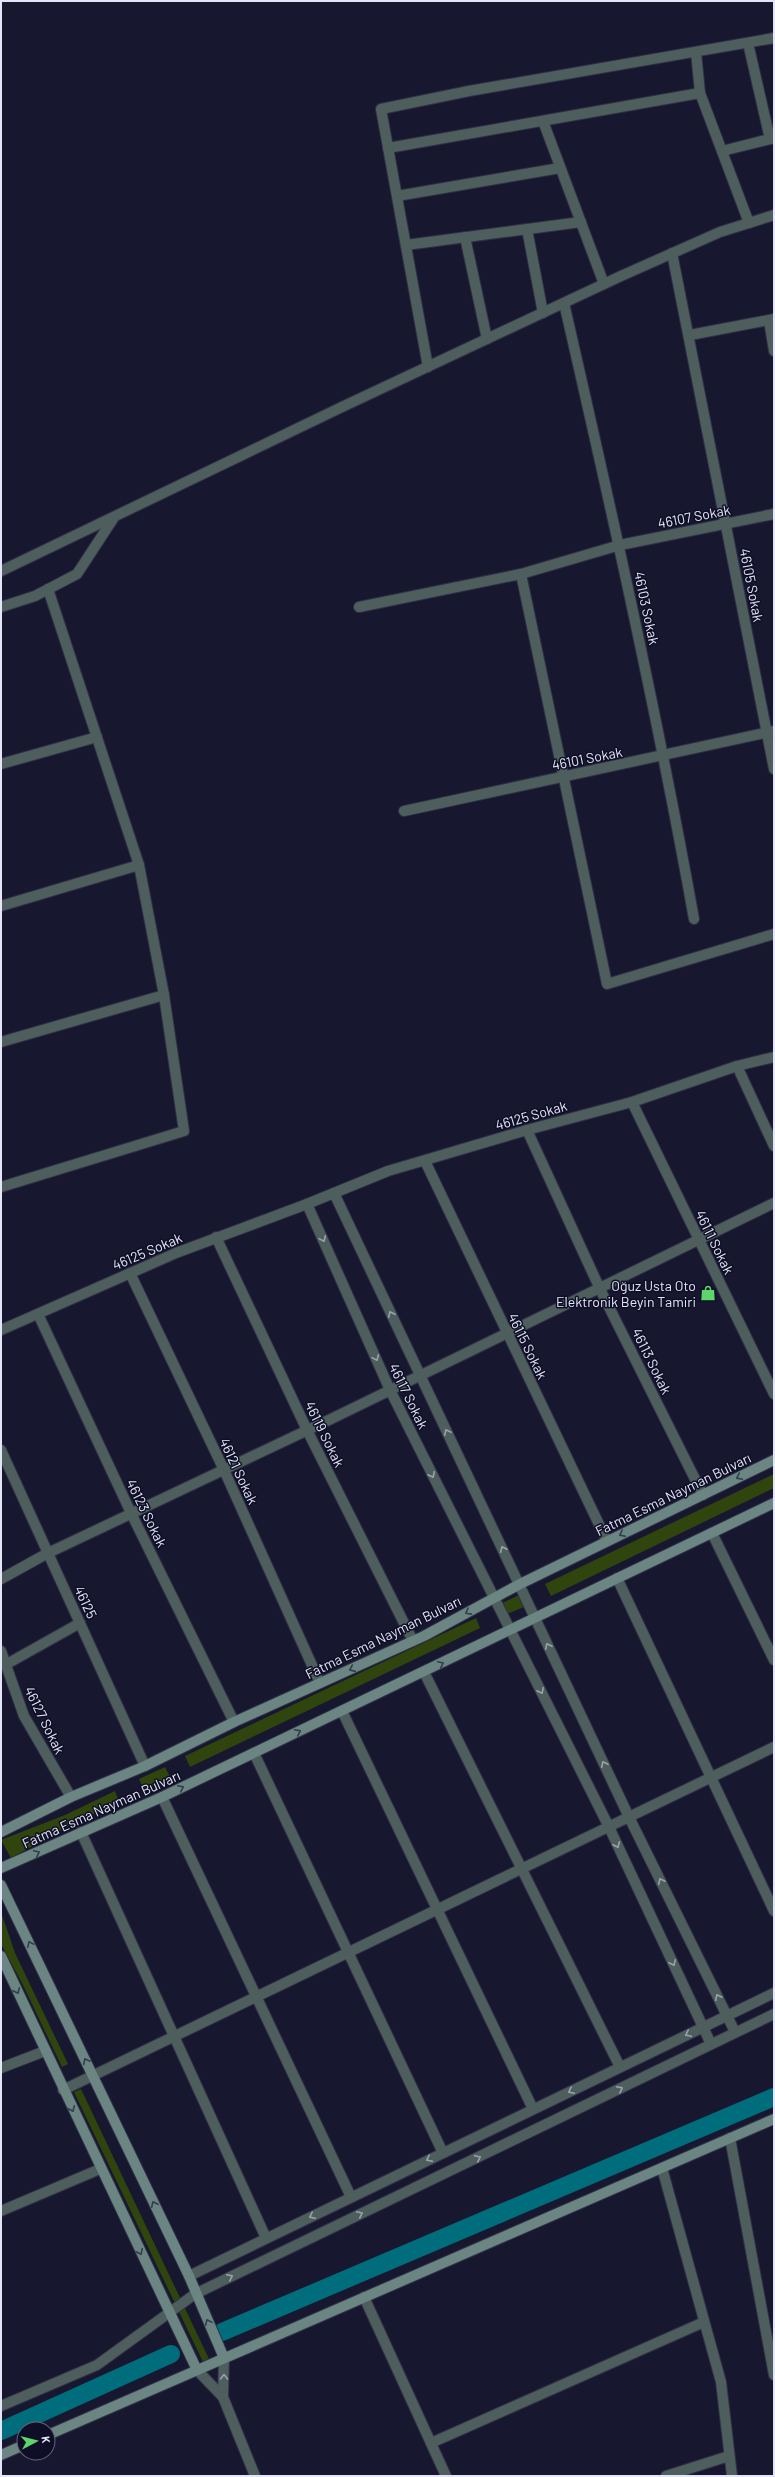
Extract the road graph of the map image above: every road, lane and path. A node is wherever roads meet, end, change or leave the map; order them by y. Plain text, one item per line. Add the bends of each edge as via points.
1 (774, 38) edge
2 (748, 44) junction
3 (696, 52) junction
4 (700, 93) junction
5 (543, 121) junction
6 (772, 139) edge
7 (388, 148) junction
8 (722, 151) junction
9 (560, 168) junction
10 (397, 196) junction
11 (774, 215) edge
12 (581, 222) junction
13 (749, 223) junction
14 (527, 229) junction
15 (465, 237) junction
16 (406, 245) junction
17 (672, 253) junction
18 (604, 284) junction
19 (564, 303) junction
20 (543, 313) junction
21 (771, 320) edge
22 (690, 335) junction
23 (487, 339) junction
24 (774, 351) edge
25 (428, 366) junction
26 (774, 514) edge
27 (113, 519) junction
28 (725, 524) junction
29 (620, 545) junction
30 (1, 571) edge
31 (521, 574) junction
32 (48, 589) junction
33 (1, 607) edge
34 (359, 607) dead end
35 (771, 732) edge
36 (97, 737) junction
37 (664, 756) junction
38 (1, 764) edge
39 (774, 769) edge
40 (564, 777) junction
41 (404, 811) dead end
42 (139, 865) junction
43 (1, 906) edge
44 (694, 919) dead end
45 (774, 934) edge
46 (164, 995) junction
47 (1, 1042) edge
48 (774, 1057) edge
49 (737, 1066) junction
50 (632, 1102) junction
51 (527, 1130) junction
52 (774, 1146) edge
53 (425, 1161) junction
54 (1, 1187) edge
55 (334, 1193) junction
56 (774, 1203) edge
57 (307, 1204) junction
58 (216, 1237) junction
59 (698, 1240) junction
60 (130, 1273) junction
61 (600, 1289) junction
62 (38, 1314) junction
63 (1, 1330) edge
64 (506, 1334) junction
65 (421, 1376) junction
66 (390, 1390) junction
67 (774, 1394) edge
68 (307, 1430) junction
69 (1, 1450) edge
70 (774, 1460) edge
71 (224, 1470) junction
72 (703, 1495) junction
73 (774, 1503) edge
74 (132, 1515) junction
75 (712, 1533) junction
76 (607, 1541) junction
77 (48, 1553) junction
78 (617, 1578) junction
79 (1, 1579) edge
80 (520, 1584) junction
81 (493, 1598) junction
82 (535, 1619) junction
83 (80, 1623) junction
84 (512, 1631) junction
85 (413, 1641) junction
86 (1, 1651) edge
87 (774, 1660) edge
88 (5, 1665) junction
89 (424, 1672) junction
90 (320, 1683) junction
91 (342, 1711) junction
92 (234, 1722) junction
93 (774, 1747) edge
94 (254, 1753) junction
95 (145, 1766) junction
96 (712, 1778) junction
97 (71, 1797) junction
98 (162, 1798) junction
99 (629, 1817) junction
100 (609, 1827) junction
101 (1, 1832) edge
102 (81, 1832) junction
103 (1, 1868) edge
104 (522, 1869) junction
105 (1, 1885) edge
106 (438, 1910) junction
107 (774, 1910) edge
108 (348, 1953) junction
109 (1, 1956) edge
110 (774, 1993) edge
111 (256, 1997) junction
112 (774, 2014) edge
113 (727, 2016) junction
114 (704, 2027) junction
115 (735, 2032) junction
116 (174, 2037) junction
117 (711, 2044) junction
118 (45, 2051) junction
119 (620, 2067) junction
120 (1, 2068) edge
121 (93, 2076) junction
122 (63, 2090) junction
123 (533, 2109) junction
124 (774, 2119) edge
125 (730, 2138) junction
126 (443, 2153) junction
127 (662, 2168) junction
128 (100, 2169) junction
129 (351, 2197) junction
130 (1, 2211) edge
131 (266, 2238) junction
132 (189, 2276) junction
133 (195, 2294) junction
134 (364, 2297) junction
135 (170, 2311) junction
136 (704, 2322) junction
137 (224, 2358) junction
138 (196, 2370) junction
139 (774, 2375) edge
140 (223, 2397) junction
141 (1, 2406) edge
142 (56, 2431) edge
143 (431, 2443) junction
144 (16, 2448) edge
145 (1, 2455) edge
146 (730, 2456) junction
147 (255, 2476) edge
148 (446, 2476) edge
149 (666, 2476) edge
150 (732, 2476) edge

1 - 2 street
2 - 3 street
2 - 6 street
3 - 4 street
3 - 7 street via 381,108
4 - 5 street
4 - 8 street
5 - 7 street
5 - 9 street
6 - 8 street
7 - 10 street
8 - 13 street
9 - 10 street
9 - 12 street
10 - 16 street
11 - 13 street
12 - 14 street
12 - 18 street
13 - 17 street via 720,232
14 - 15 street
14 - 20 street
15 - 16 street
15 - 23 street
16 - 25 street
17 - 18 street
17 - 22 street, 46105 Sokak
18 - 19 street
19 - 20 street
19 - 29 street, 46103 Sokak
20 - 23 street
21 - 22 street
21 - 24 street
22 - 28 street, 46105 Sokak
23 - 25 street
25 - 27 street
26 - 28 street, 46107 Sokak
27 - 30 street
27 - 32 street via 77,574
28 - 29 street, 46107 Sokak
28 - 35 street, 46105 Sokak
29 - 31 street, 46107 Sokak
29 - 37 street, 46103 Sokak
31 - 34 street, 46107 Sokak
31 - 40 street
32 - 33 street
32 - 36 street
35 - 37 street, 46101 Sokak
35 - 39 street, 46105 Sokak
36 - 38 street
36 - 42 street
37 - 40 street, 46101 Sokak
37 - 44 street, 46103 Sokak
40 - 41 street, 46101 Sokak
40 - 45 street via 606,984
42 - 43 street
42 - 46 street
46 - 47 street
46 - 54 street via 184,1131
48 - 49 street, 46125 Sokak
49 - 50 street, 46125 Sokak
49 - 52 street
50 - 51 street, 46125 Sokak
50 - 59 street, 46111 Sokak
51 - 53 street, 46125 Sokak
51 - 61 street, 46113 Sokak
53 - 55 street, 46125 Sokak via 388,1171
53 - 64 street, 46115 Sokak
55 - 57 street, 46125 Sokak
65 -> 55 street, 46117 Sokak
56 - 59 street
57 - 58 street, 46125 Sokak
57 -> 66 street, 46117 Sokak
58 - 60 street, 46125 Sokak
58 - 68 street, 46119 Sokak
59 - 61 street
59 - 67 street, 46111 Sokak
60 - 62 street, 46125 Sokak
60 - 71 street, 46121 Sokak
61 - 64 street
61 - 72 street, 46113 Sokak
62 - 63 street, 46125 Sokak
62 - 74 street, 46123 Sokak
64 - 65 street
64 - 76 street, 46115 Sokak
65 - 66 street
80 -> 65 street, 46117 Sokak
66 - 68 street
66 -> 81 street, 46117 Sokak
68 - 71 street
68 - 85 street, 46119 Sokak
69 - 77 street, 46125
70 -> 72 main road, Fatma Esma Nayman Bulvarı
71 - 74 street
71 - 90 street, 46121 Sokak
72 -> 76 main road, Fatma Esma Nayman Bulvarı
73 - 75 main road, Fatma Esma Nayman Bulvarı
74 - 77 street
74 - 92 street, 46123 Sokak
75 - 78 main road, Fatma Esma Nayman Bulvarı
75 - 87 street
76 - 80 main road, Fatma Esma Nayman Bulvarı
77 - 79 street
77 - 83 street, 46125
78 - 82 main road, Fatma Esma Nayman Bulvarı
78 - 96 street
80 - 81 main road, Fatma Esma Nayman Bulvarı
80 - 82 street, 46117 Sokak
81 - 84 street, 46117 Sokak
81 -> 85 main road, Fatma Esma Nayman Bulvarı
82 - 84 main road, Fatma Esma Nayman Bulvarı
99 -> 82 street, 46117 Sokak
83 - 88 street
83 - 95 street, 46125
89 -> 84 main road, Fatma Esma Nayman Bulvarı
84 -> 100 street, 46117 Sokak
85 -> 90 main road, Fatma Esma Nayman Bulvarı
86 - 88 street, 46127 Sokak
88 - 97 street, 46127 Sokak via 24,1716
89 - 91 main road, Fatma Esma Nayman Bulvarı
89 - 104 street
90 - 92 main road, Fatma Esma Nayman Bulvarı
94 -> 91 main road, Fatma Esma Nayman Bulvarı
91 - 106 street
92 - 95 main road, Fatma Esma Nayman Bulvarı
93 - 96 street
98 -> 94 main road, Fatma Esma Nayman Bulvarı
94 - 108 street
95 - 97 main road, Fatma Esma Nayman Bulvarı
96 - 99 street
96 - 107 street
97 - 101 main road, Fatma Esma Nayman Bulvarı
98 - 102 main road, Fatma Esma Nayman Bulvarı
98 - 111 street
99 - 100 street
113 -> 99 street, 46117 Sokak
100 - 104 street
100 -> 114 street, 46117 Sokak
103 -> 102 main road, Fatma Esma Nayman Bulvarı
102 - 116 street
104 - 106 street
104 - 119 street
121 -> 105 main road
106 - 108 street
106 - 123 street
108 - 111 street
108 - 126 street
109 -> 118 main road
110 - 113 street
111 - 116 street
111 - 129 street
112 - 115 street
113 - 114 street
113 - 115 street, 46117 Sokak
114 - 117 street, 46117 Sokak
114 -> 119 street
115 - 117 street
116 - 121 street
116 - 131 street
133 -> 117 street
118 - 120 street
118 - 122 main road
119 -> 123 street
121 - 122 street
132 -> 121 main road
122 -> 128 main road
123 - 126 street
124 - 125 main road
125 - 127 main road
125 - 139 street
126 -> 129 street
127 - 134 main road
127 - 136 street
128 - 130 street
128 -> 135 main road
129 -> 131 street
131 - 132 street
132 - 133 main road
133 - 135 street
137 -> 133 main road
134 - 137 main road
134 - 143 street
135 - 138 main road
135 - 141 street via 97,2365
136 - 143 street
136 - 146 street via 721,2382
137 - 138 main road
140 -> 137 street
138 - 140 street
138 - 142 main road
140 - 147 street
143 - 148 street
144 - 145 main road
146 - 149 street
146 - 150 street

